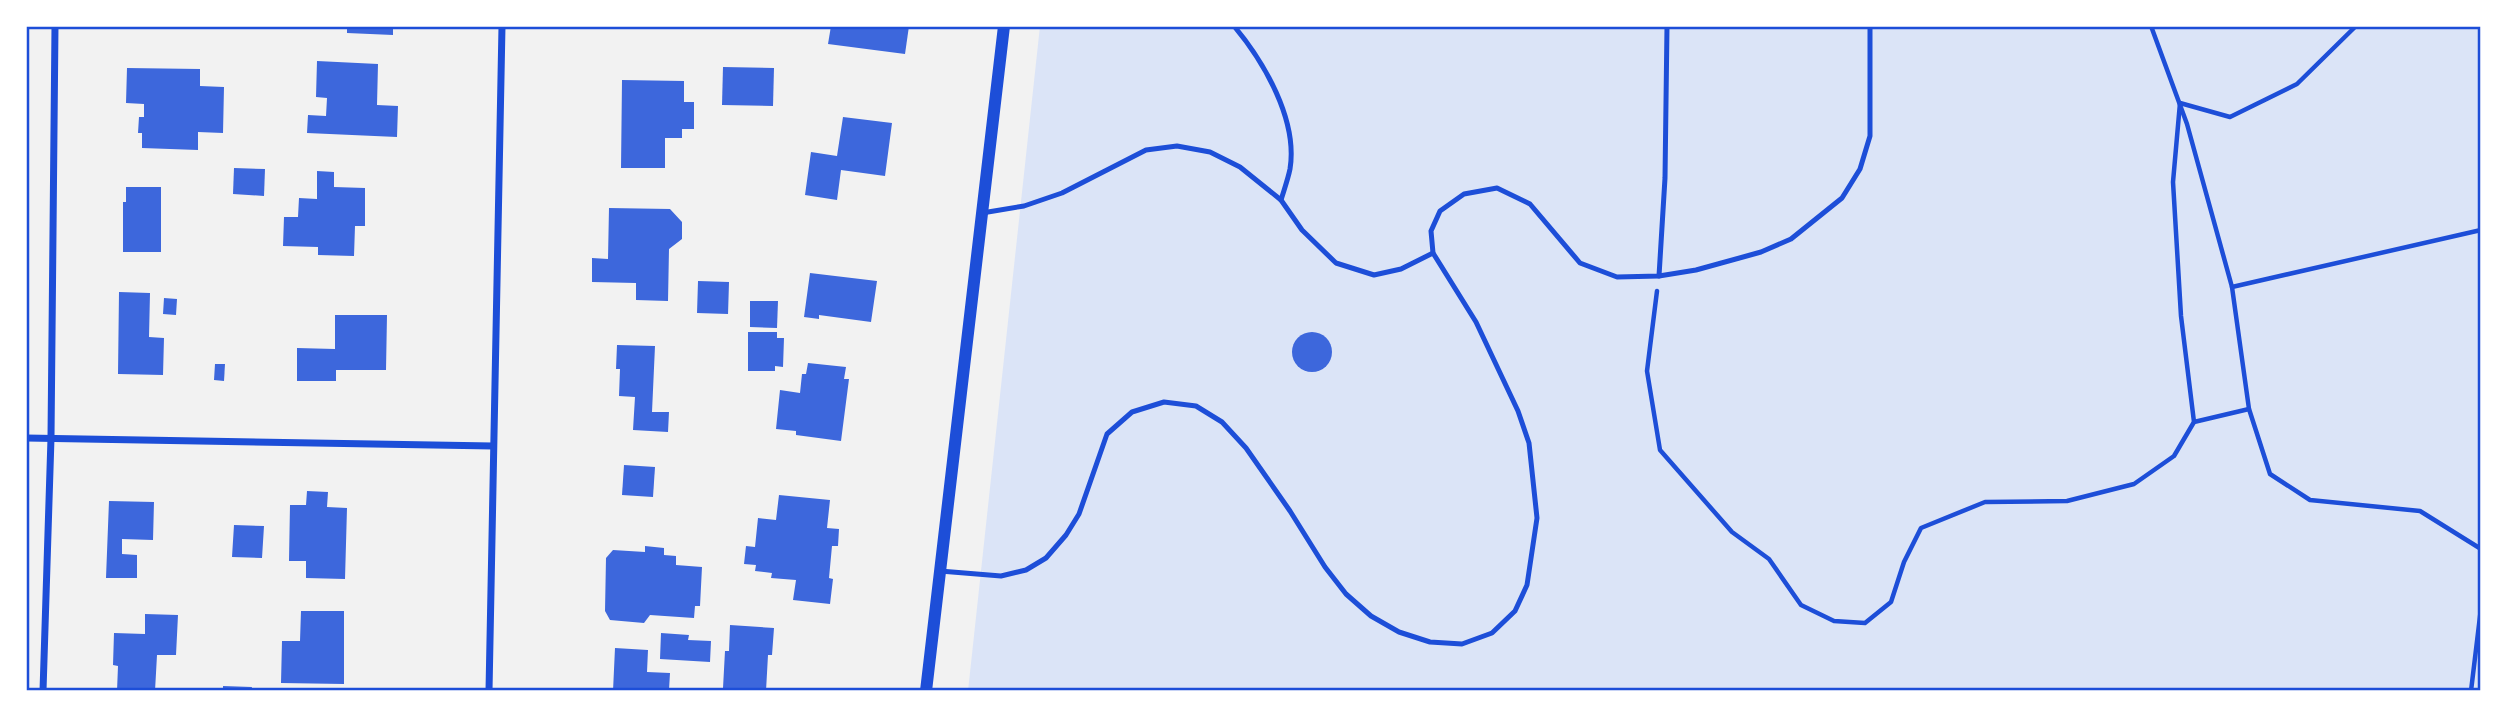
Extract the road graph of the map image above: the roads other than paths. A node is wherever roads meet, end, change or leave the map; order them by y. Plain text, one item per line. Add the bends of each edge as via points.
1 (55, 26) edge
2 (502, 26) edge
3 (1004, 26) edge
4 (1234, 26) edge
5 (1667, 26) edge
6 (1870, 26) edge
7 (1281, 200) junction
8 (982, 213) junction
9 (1433, 253) junction
10 (1659, 276) junction
11 (26, 438) edge
12 (51, 438) junction
13 (493, 446) junction
14 (940, 571) junction
15 (43, 691) edge
16 (489, 691) edge
17 (926, 691) edge

1 - 12 street
2 - 13 street
3 - 8 street
4 - 7 lane via 1271,79 1288,124 1291,167
5 - 10 lane
6 - 10 lane via 1870,136 1860,169 1842,198 1791,239 1761,252
7 - 8 lane via 1240,167 1210,152 1177,146 1146,150 1062,193
7 - 9 lane via 1302,230 1336,263 1374,275 1401,269
8 - 14 street
9 - 10 lane via 1431,231 1440,211 1464,194 1497,188 1530,204 1580,263 1617,277
9 - 14 lane via 1476,321 1529,443 1537,517 1527,584 1515,611 1492,633 1462,644 1430,642 1370,616 1325,567 1290,510 1230,430 1196,406 1185,404 1164,402 1132,412 1107,435 1079,514 1045,558 1001,576
11 - 12 street
12 - 13 street
12 - 15 street
13 - 16 street
14 - 17 street

